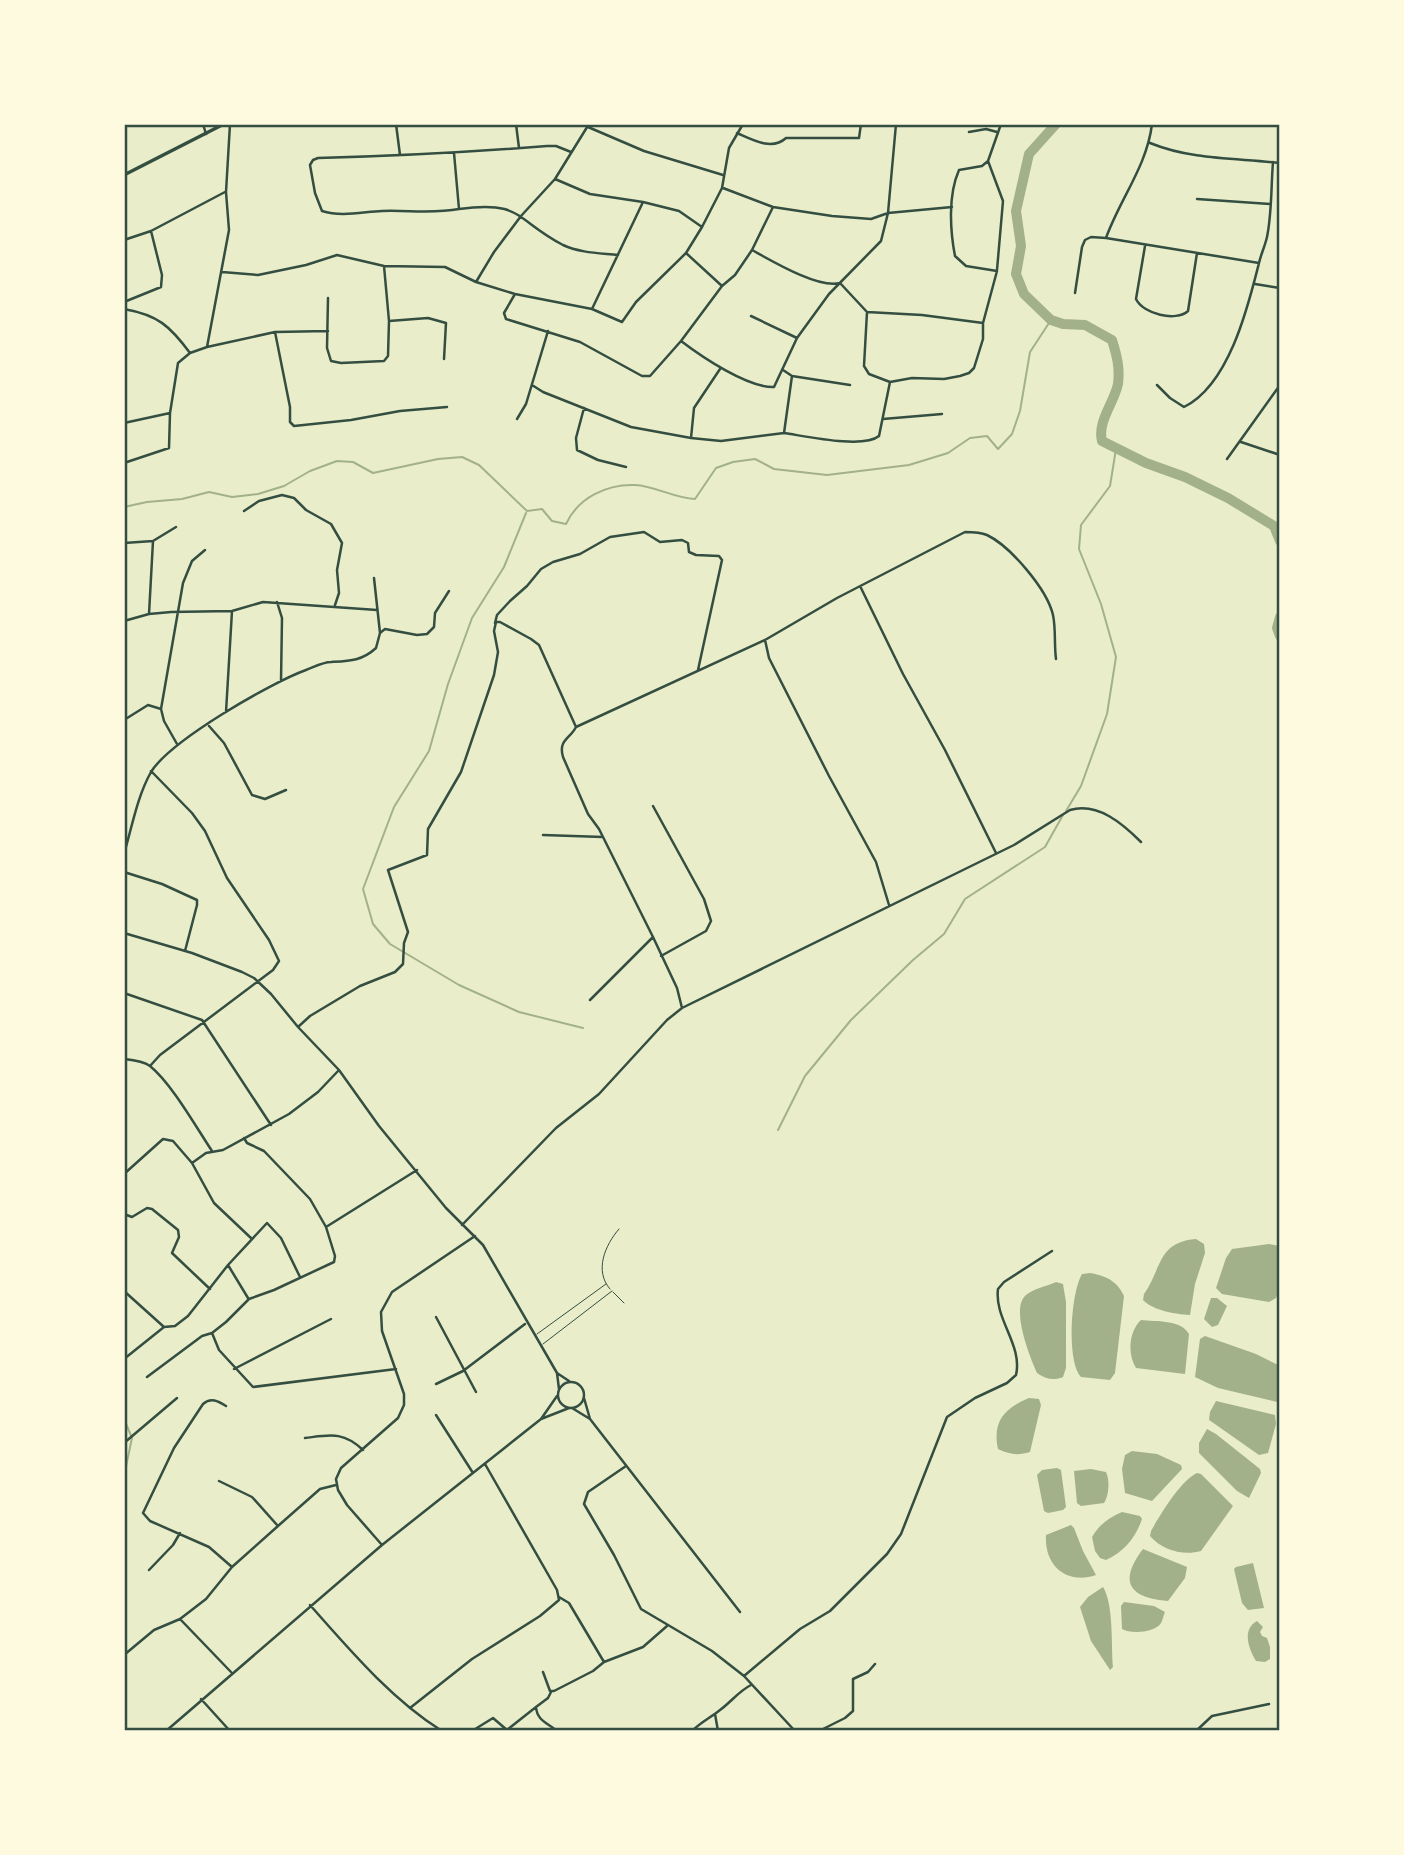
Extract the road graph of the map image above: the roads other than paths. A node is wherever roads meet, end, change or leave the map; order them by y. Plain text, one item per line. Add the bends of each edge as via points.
1 (203, 124) edge
2 (224, 124) edge
3 (230, 124) edge
4 (396, 124) edge
5 (516, 124) edge
6 (743, 124) edge
7 (862, 124) edge
8 (896, 124) edge
9 (1001, 124) edge
10 (1152, 124) edge
11 (589, 126) edge
12 (969, 132) dead end
13 (998, 132) junction
14 (737, 133) junction
15 (206, 134) junction
16 (1150, 143) junction
17 (519, 148) junction
18 (571, 152) junction
19 (454, 153) junction
20 (400, 155) junction
21 (988, 161) junction
22 (1273, 162) junction
23 (1280, 163) edge
24 (124, 175) edge
25 (723, 175) junction
26 (555, 179) junction
27 (722, 188) junction
28 (226, 192) junction
29 (1197, 199) dead end
30 (643, 202) junction
31 (1270, 204) junction
32 (773, 207) junction
33 (952, 207) junction
34 (459, 209) junction
35 (888, 213) junction
36 (522, 216) junction
37 (702, 228) junction
38 (151, 231) junction
39 (1106, 238) junction
40 (124, 240) edge
41 (1146, 244) junction
42 (752, 250) junction
43 (686, 253) junction
44 (1197, 253) junction
45 (618, 255) junction
46 (1259, 263) junction
47 (384, 266) junction
48 (997, 271) junction
49 (222, 272) junction
50 (476, 282) junction
51 (841, 283) junction
52 (1255, 284) junction
53 (722, 286) junction
54 (1280, 288) edge
55 (1075, 293) dead end
56 (515, 294) junction
57 (328, 298) dead end
58 (124, 302) edge
59 (124, 309) edge
60 (592, 309) junction
61 (867, 312) junction
62 (751, 316) dead end
63 (388, 321) junction
64 (983, 323) junction
65 (328, 331) junction
66 (548, 331) junction
67 (275, 332) junction
68 (797, 338) junction
69 (681, 341) junction
70 (207, 347) junction
71 (190, 353) junction
72 (444, 359) dead end
73 (720, 368) junction
74 (783, 370) junction
75 (792, 376) junction
76 (890, 382) junction
77 (531, 385) junction
78 (850, 385) dead end
79 (1157, 385) dead end
80 (1280, 385) edge
81 (447, 407) dead end
82 (584, 408) junction
83 (170, 413) junction
84 (942, 414) dead end
85 (517, 419) dead end
86 (882, 419) junction
87 (124, 423) edge
88 (784, 433) junction
89 (691, 438) junction
90 (1241, 442) junction
91 (1280, 455) edge
92 (1227, 459) dead end
93 (124, 463) edge
94 (626, 467) dead end
95 (244, 511) dead end
96 (176, 527) dead end
97 (153, 541) junction
98 (124, 543) edge
99 (205, 550) dead end
100 (374, 578) dead end
101 (860, 588) junction
102 (449, 591) dead end
103 (277, 602) junction
104 (335, 605) junction
105 (377, 610) junction
106 (232, 611) junction
107 (177, 612) junction
108 (149, 614) junction
109 (124, 621) edge
110 (494, 623) junction
111 (380, 633) junction
112 (765, 640) junction
113 (1056, 659) dead end
114 (698, 670) junction
115 (281, 681) junction
116 (161, 709) junction
117 (226, 714) junction
118 (124, 720) edge
119 (208, 725) junction
120 (576, 727) junction
121 (177, 744) junction
122 (152, 771) junction
123 (286, 790) dead end
124 (653, 806) dead end
125 (543, 835) dead end
126 (603, 837) junction
127 (1141, 842) dead end
128 (996, 853) junction
129 (124, 854) edge
130 (124, 872) edge
131 (889, 905) junction
132 (124, 933) edge
133 (653, 937) junction
134 (184, 951) junction
135 (661, 956) junction
136 (258, 982) junction
137 (124, 993) edge
138 (590, 1000) dead end
139 (682, 1008) junction
140 (204, 1023) junction
141 (298, 1027) junction
142 (124, 1059) edge
143 (149, 1066) junction
144 (339, 1070) junction
145 (271, 1125) junction
146 (244, 1138) junction
147 (212, 1151) junction
148 (192, 1163) junction
149 (417, 1170) junction
150 (124, 1174) edge
151 (124, 1214) edge
152 (462, 1225) junction
153 (326, 1227) junction
154 (619, 1229) dead end
155 (475, 1236) junction
156 (252, 1239) junction
157 (1052, 1251) dead end
158 (228, 1265) junction
159 (300, 1277) junction
160 (606, 1284) junction
161 (210, 1289) junction
162 (124, 1291) edge
163 (612, 1291) junction
164 (249, 1299) junction
165 (624, 1303) dead end
166 (436, 1317) dead end
167 (331, 1319) dead end
168 (527, 1323) junction
169 (164, 1327) junction
170 (212, 1333) junction
171 (535, 1336) junction
172 (541, 1346) junction
173 (124, 1359) edge
174 (234, 1369) junction
175 (396, 1369) junction
176 (463, 1371) junction
177 (557, 1373) junction
178 (147, 1377) dead end
179 (570, 1382) junction
180 (436, 1384) dead end
181 (559, 1389) junction
182 (476, 1392) dead end
183 (558, 1395) junction
184 (584, 1397) junction
185 (177, 1398) dead end
186 (226, 1406) dead end
187 (571, 1408) junction
188 (436, 1415) dead end
189 (541, 1419) junction
190 (590, 1419) junction
191 (305, 1438) dead end
192 (124, 1443) edge
193 (363, 1450) junction
194 (485, 1464) junction
195 (626, 1466) junction
196 (473, 1474) junction
197 (219, 1482) dead end
198 (336, 1485) junction
199 (278, 1526) junction
200 (180, 1533) junction
201 (382, 1545) junction
202 (232, 1567) junction
203 (149, 1570) dead end
204 (559, 1597) junction
205 (310, 1605) junction
206 (740, 1612) dead end
207 (180, 1619) junction
208 (667, 1626) junction
209 (124, 1655) edge
210 (604, 1662) junction
211 (875, 1664) dead end
212 (543, 1672) dead end
213 (231, 1673) junction
214 (744, 1676) junction
215 (751, 1685) junction
216 (551, 1692) junction
217 (201, 1699) junction
218 (1269, 1704) dead end
219 (536, 1707) junction
220 (410, 1708) junction
221 (715, 1714) junction
222 (166, 1731) edge
223 (230, 1731) edge
224 (442, 1731) edge
225 (472, 1731) edge
226 (557, 1731) edge
227 (692, 1731) edge
228 (718, 1731) edge
229 (795, 1731) edge
230 (820, 1731) edge
231 (1196, 1731) edge

1 - 15 street
2 - 15 street
3 - 28 street
4 - 20 street
5 - 17 street
6 - 14 street
7 - 14 street via 859,138 786,138 773,145
8 - 35 street
9 - 13 street
10 - 16 street
11 - 18 street
11 - 25 street via 644,151
12 - 13 street
13 - 21 street
14 - 25 street
15 - 24 street
16 - 22 street via 1196,156
16 - 39 street
17 - 18 street via 556,146
17 - 19 street
18 - 26 street
19 - 20 street
19 - 34 street
20 - 34 street via 313,160 310,165 322,211
21 - 33 street via 959,170
21 - 48 street via 1003,201
22 - 23 street
22 - 31 street
25 - 27 street
26 - 30 street via 590,194
26 - 36 street
27 - 32 street
27 - 37 street
28 - 38 street
28 - 49 street via 229,230
29 - 31 street
30 - 37 street via 679,211
30 - 45 street
31 - 46 street
32 - 35 street via 871,219
32 - 42 street
33 - 35 street
33 - 48 street via 955,256 966,266
34 - 36 street via 503,207
35 - 51 street via 881,241
36 - 45 street via 564,245
36 - 50 street
37 - 43 street
38 - 40 street
38 - 58 street via 161,287
39 - 41 street
39 - 55 street via 1091,237 1083,244
41 - 44 street
41 - 44 street via 1136,299 1147,311 1161,314 1178,316 1188,311
42 - 51 street via 787,269 832,285
42 - 53 street
43 - 53 street
43 - 60 street via 622,322
44 - 46 street
45 - 60 street
46 - 52 street
47 - 49 street via 337,255 258,275
47 - 50 street via 446,267
47 - 63 street
48 - 64 street
49 - 70 street
50 - 56 street
51 - 61 street
51 - 68 street
52 - 54 street
52 - 79 street via 1224,362 1197,400 1184,407
53 - 69 street
56 - 60 street
56 - 66 street via 504,313 506,319
57 - 65 street
59 - 71 street via 158,318
61 - 64 street
61 - 76 street via 864,366 872,376
62 - 68 street
63 - 65 street via 384,361 331,361
63 - 72 street via 428,318 446,323
64 - 76 street via 983,339 969,373
65 - 67 street
66 - 69 street via 580,342 642,376 656,371
66 - 77 street
67 - 70 street
67 - 81 street via 294,426
68 - 74 street
69 - 73 street
70 - 71 street
71 - 83 street via 178,363
73 - 74 street via 764,387 774,387
73 - 89 street via 694,408
74 - 75 street
75 - 78 street
75 - 88 street
76 - 86 street
77 - 82 street
77 - 85 street
80 - 90 street
82 - 89 street via 631,428
82 - 94 street via 577,450
83 - 87 street
83 - 93 street via 169,448
84 - 86 street
86 - 88 street via 879,436 869,442
88 - 89 street via 721,441
90 - 91 street
90 - 92 street
95 - 104 street via 282,495 294,498 331,524 342,543
96 - 97 street
97 - 98 street
97 - 108 street
99 - 107 street via 187,570
100 - 105 street
101 - 112 street
101 - 113 street via 965,532 984,534 1024,567 1042,590 1054,617
101 - 128 street
102 - 111 street via 427,635 385,629
103 - 104 street
103 - 106 street
103 - 115 street via 282,618
104 - 105 street
105 - 111 street
106 - 107 street
106 - 117 street
107 - 108 street
107 - 116 street
108 - 109 street
110 - 114 street via 510,601 553,562 580,554 610,537 644,532 660,542 682,540 691,554 722,559
110 - 120 street via 500,622 539,645
110 - 141 street via 498,652 494,676 461,772 428,829 427,855 388,870 408,932 403,964
111 - 115 street via 376,648 361,658 323,664
112 - 114 street
112 - 131 street via 769,658 876,862
114 - 120 street
115 - 117 street
116 - 118 street via 148,705
116 - 121 street
117 - 119 street
119 - 121 street
119 - 123 street via 224,743 252,795 265,799
120 - 126 street via 562,742 561,753
121 - 122 street
122 - 129 street
122 - 136 street via 205,831 236,894 278,957 278,965
124 - 135 street via 704,899 711,921 706,931
125 - 126 street
126 - 133 street
127 - 128 street via 1110,816 1076,808
128 - 131 street
130 - 134 street via 197,900
131 - 139 street
132 - 134 street
133 - 135 street
133 - 138 street
134 - 136 street
135 - 139 street
136 - 140 street
136 - 141 street
137 - 140 street via 198,1017
139 - 152 street
140 - 143 street
140 - 145 street
141 - 144 street
142 - 143 street
143 - 147 street via 175,1095
144 - 145 street via 303,1104
144 - 149 street
145 - 146 street
146 - 147 street
146 - 153 street via 303,1190
147 - 148 street
148 - 150 street via 173,1141 163,1139
148 - 156 street via 215,1203
149 - 152 street
149 - 153 street
151 - 161 street via 132,1217 152,1209 178,1230 172,1253
152 - 155 street
153 - 159 street via 334,1262
154 - 160 lane via 606,1248 602,1273
155 - 168 street
155 - 175 street via 388,1297 381,1327
156 - 158 street
156 - 159 street via 264,1224 272,1226
157 - 214 street via 998,1289 1017,1357 1016,1374 947,1417 894,1547 830,1611 800,1629
158 - 161 street
158 - 164 street
159 - 164 street
160 - 163 lane
160 - 171 lane
161 - 169 street via 181,1323
162 - 169 street
163 - 165 lane
163 - 172 lane
164 - 170 street
166 - 176 street
167 - 174 street
168 - 171 street
168 - 176 street
169 - 173 street
170 - 174 street
170 - 178 street
171 - 172 street
172 - 177 street
174 - 175 street via 257,1388
175 - 193 street via 405,1401 402,1412
176 - 180 street
176 - 182 street
177 - 179 street
177 - 181 street
179 - 181 street
179 - 184 street via 580,1385
181 - 183 street
183 - 187 street via 562,1404
183 - 189 street
184 - 187 street via 579,1406
184 - 190 street
185 - 192 street
186 - 200 street via 215,1400 203,1404 174,1448 144,1509 146,1518
187 - 189 street
187 - 190 street
188 - 196 street
189 - 194 street
190 - 195 street
191 - 193 street via 337,1435
193 - 198 street via 341,1468
194 - 196 street
194 - 204 street
195 - 206 street
195 - 208 street via 588,1492 584,1504 641,1609
196 - 201 street
197 - 199 street via 252,1497
198 - 199 street via 320,1489
198 - 201 street
199 - 202 street
200 - 202 street via 209,1547
200 - 203 street
201 - 205 street
202 - 207 street via 206,1599
204 - 210 street via 569,1603
204 - 220 street via 557,1604 472,1659
205 - 213 street
205 - 220 street
207 - 209 street via 154,1630
207 - 213 street
208 - 210 street via 643,1647
208 - 214 street via 712,1651
210 - 216 street
211 - 230 street via 853,1679 855,1706 851,1714
212 - 216 street
213 - 217 street
214 - 215 street
215 - 221 street
215 - 229 street
216 - 219 street
217 - 222 street
217 - 223 street
218 - 231 street via 1212,1716
219 - 225 street via 507,1730 493,1718
219 - 226 street via 541,1720
220 - 224 street
221 - 227 street
221 - 228 street

